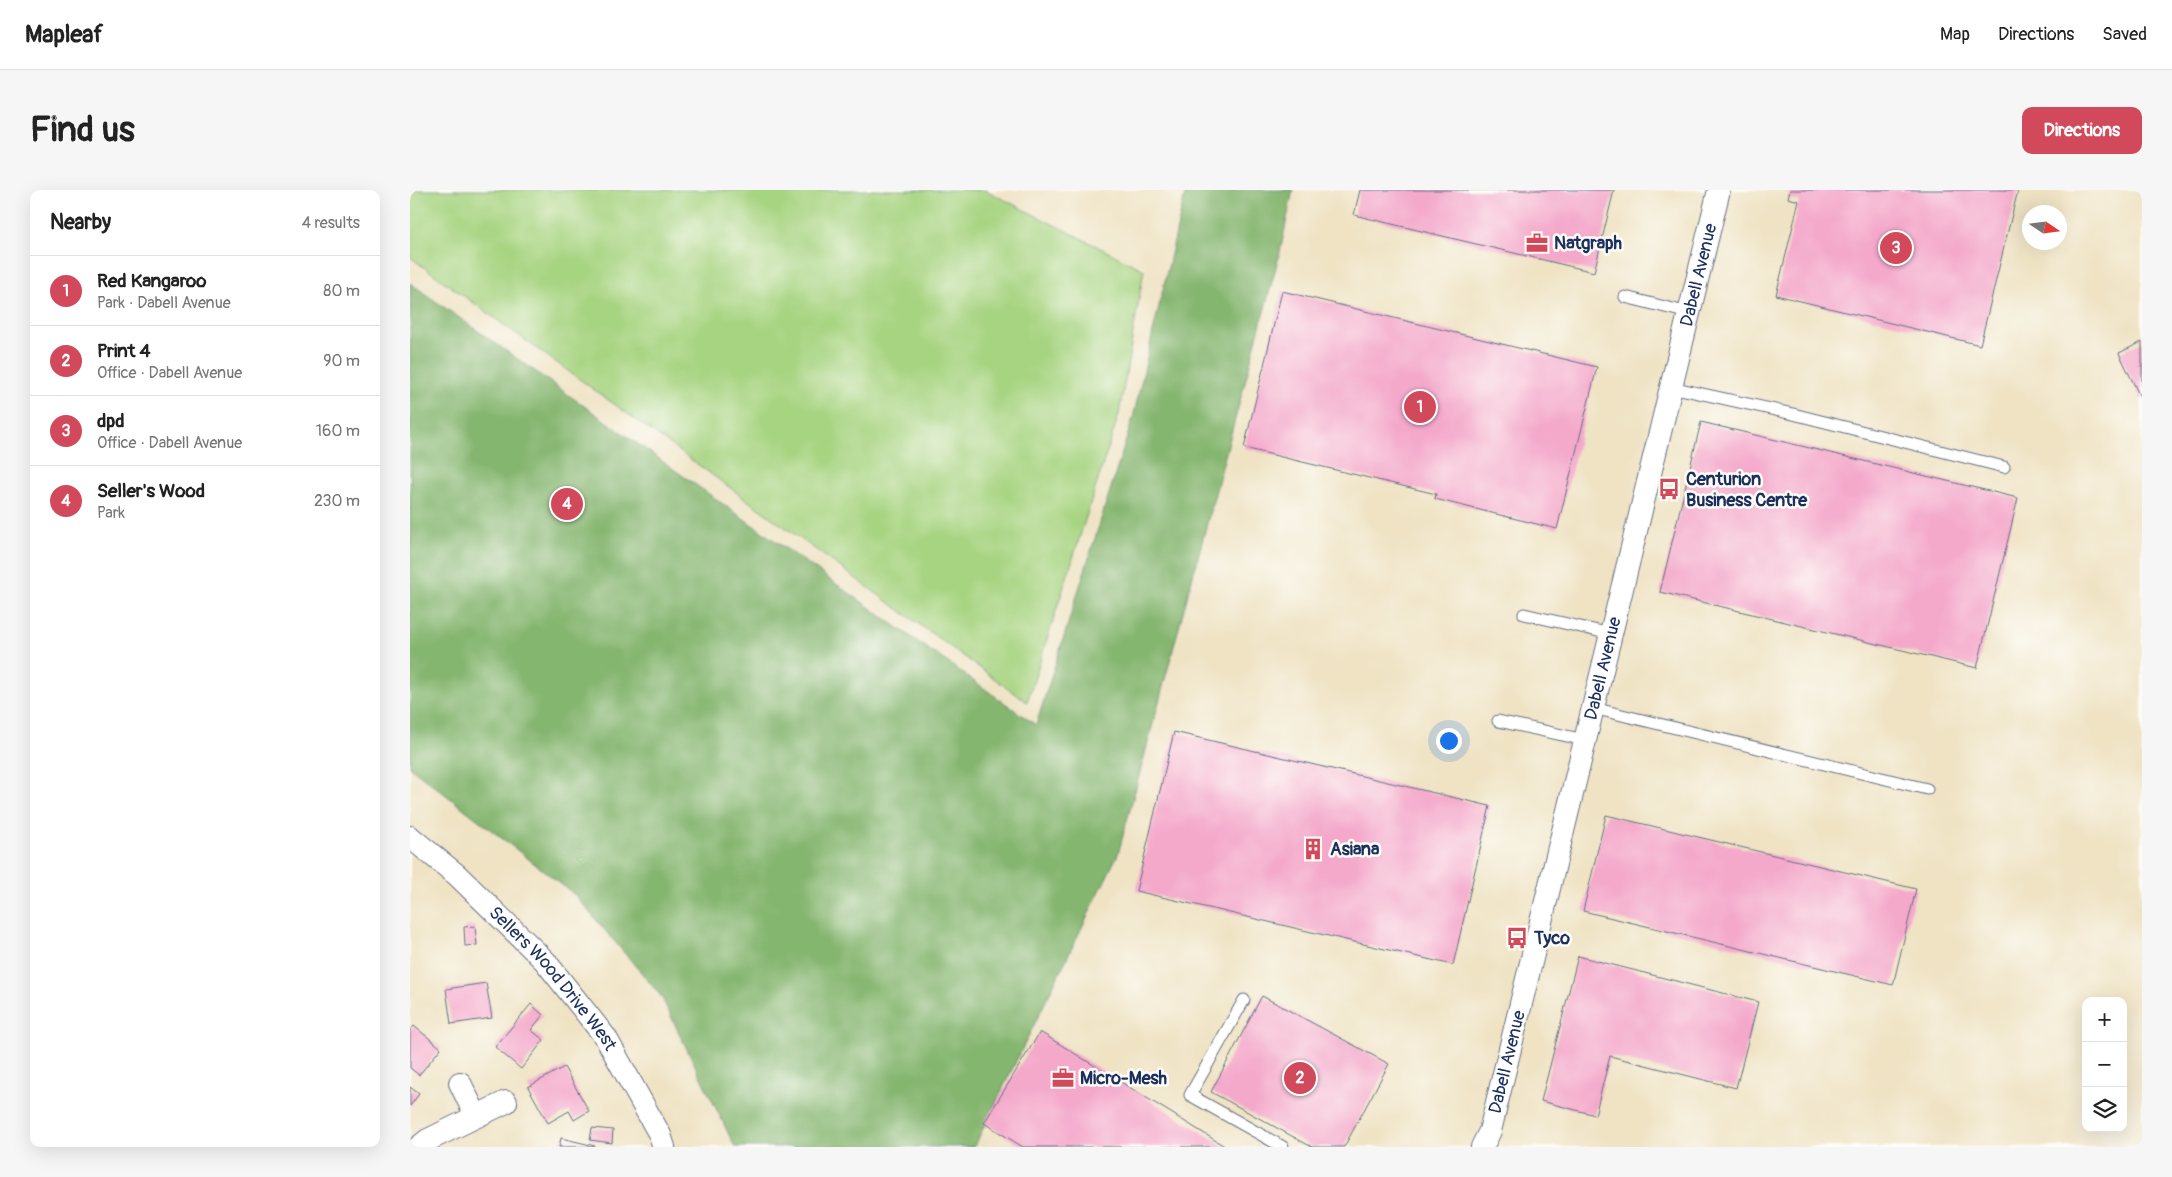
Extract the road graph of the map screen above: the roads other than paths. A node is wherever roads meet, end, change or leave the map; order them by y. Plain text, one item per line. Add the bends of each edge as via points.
1 (1719, 190) edge
2 (1625, 297) dead end
3 (1689, 313) junction
4 (1671, 387) junction
5 (2004, 467) dead end
6 (1524, 614) dead end
7 (1611, 634) junction
8 (1593, 708) junction
9 (1498, 721) dead end
10 (1585, 740) junction
11 (1927, 790) dead end
12 (410, 837) edge
13 (1244, 1000) dead end
14 (460, 1084) dead end
15 (506, 1102) dead end
16 (476, 1116) junction
17 (419, 1147) edge
18 (664, 1147) edge
19 (1283, 1147) edge
20 (1482, 1147) edge

1 - 3 street, Dabell Avenue
2 - 3 lane
3 - 4 street, Dabell Avenue
4 - 5 lane
4 - 7 street, Dabell Avenue
6 - 7 lane
7 - 8 street, Dabell Avenue
8 - 10 street, Dabell Avenue
8 - 11 lane
9 - 10 lane
10 - 20 street, Dabell Avenue via 1490,1131
12 - 18 street, Sellers Wood Drive West via 457,875 545,961 606,1038
13 - 19 lane via 1190,1094
14 - 16 street
15 - 16 street
16 - 17 street

